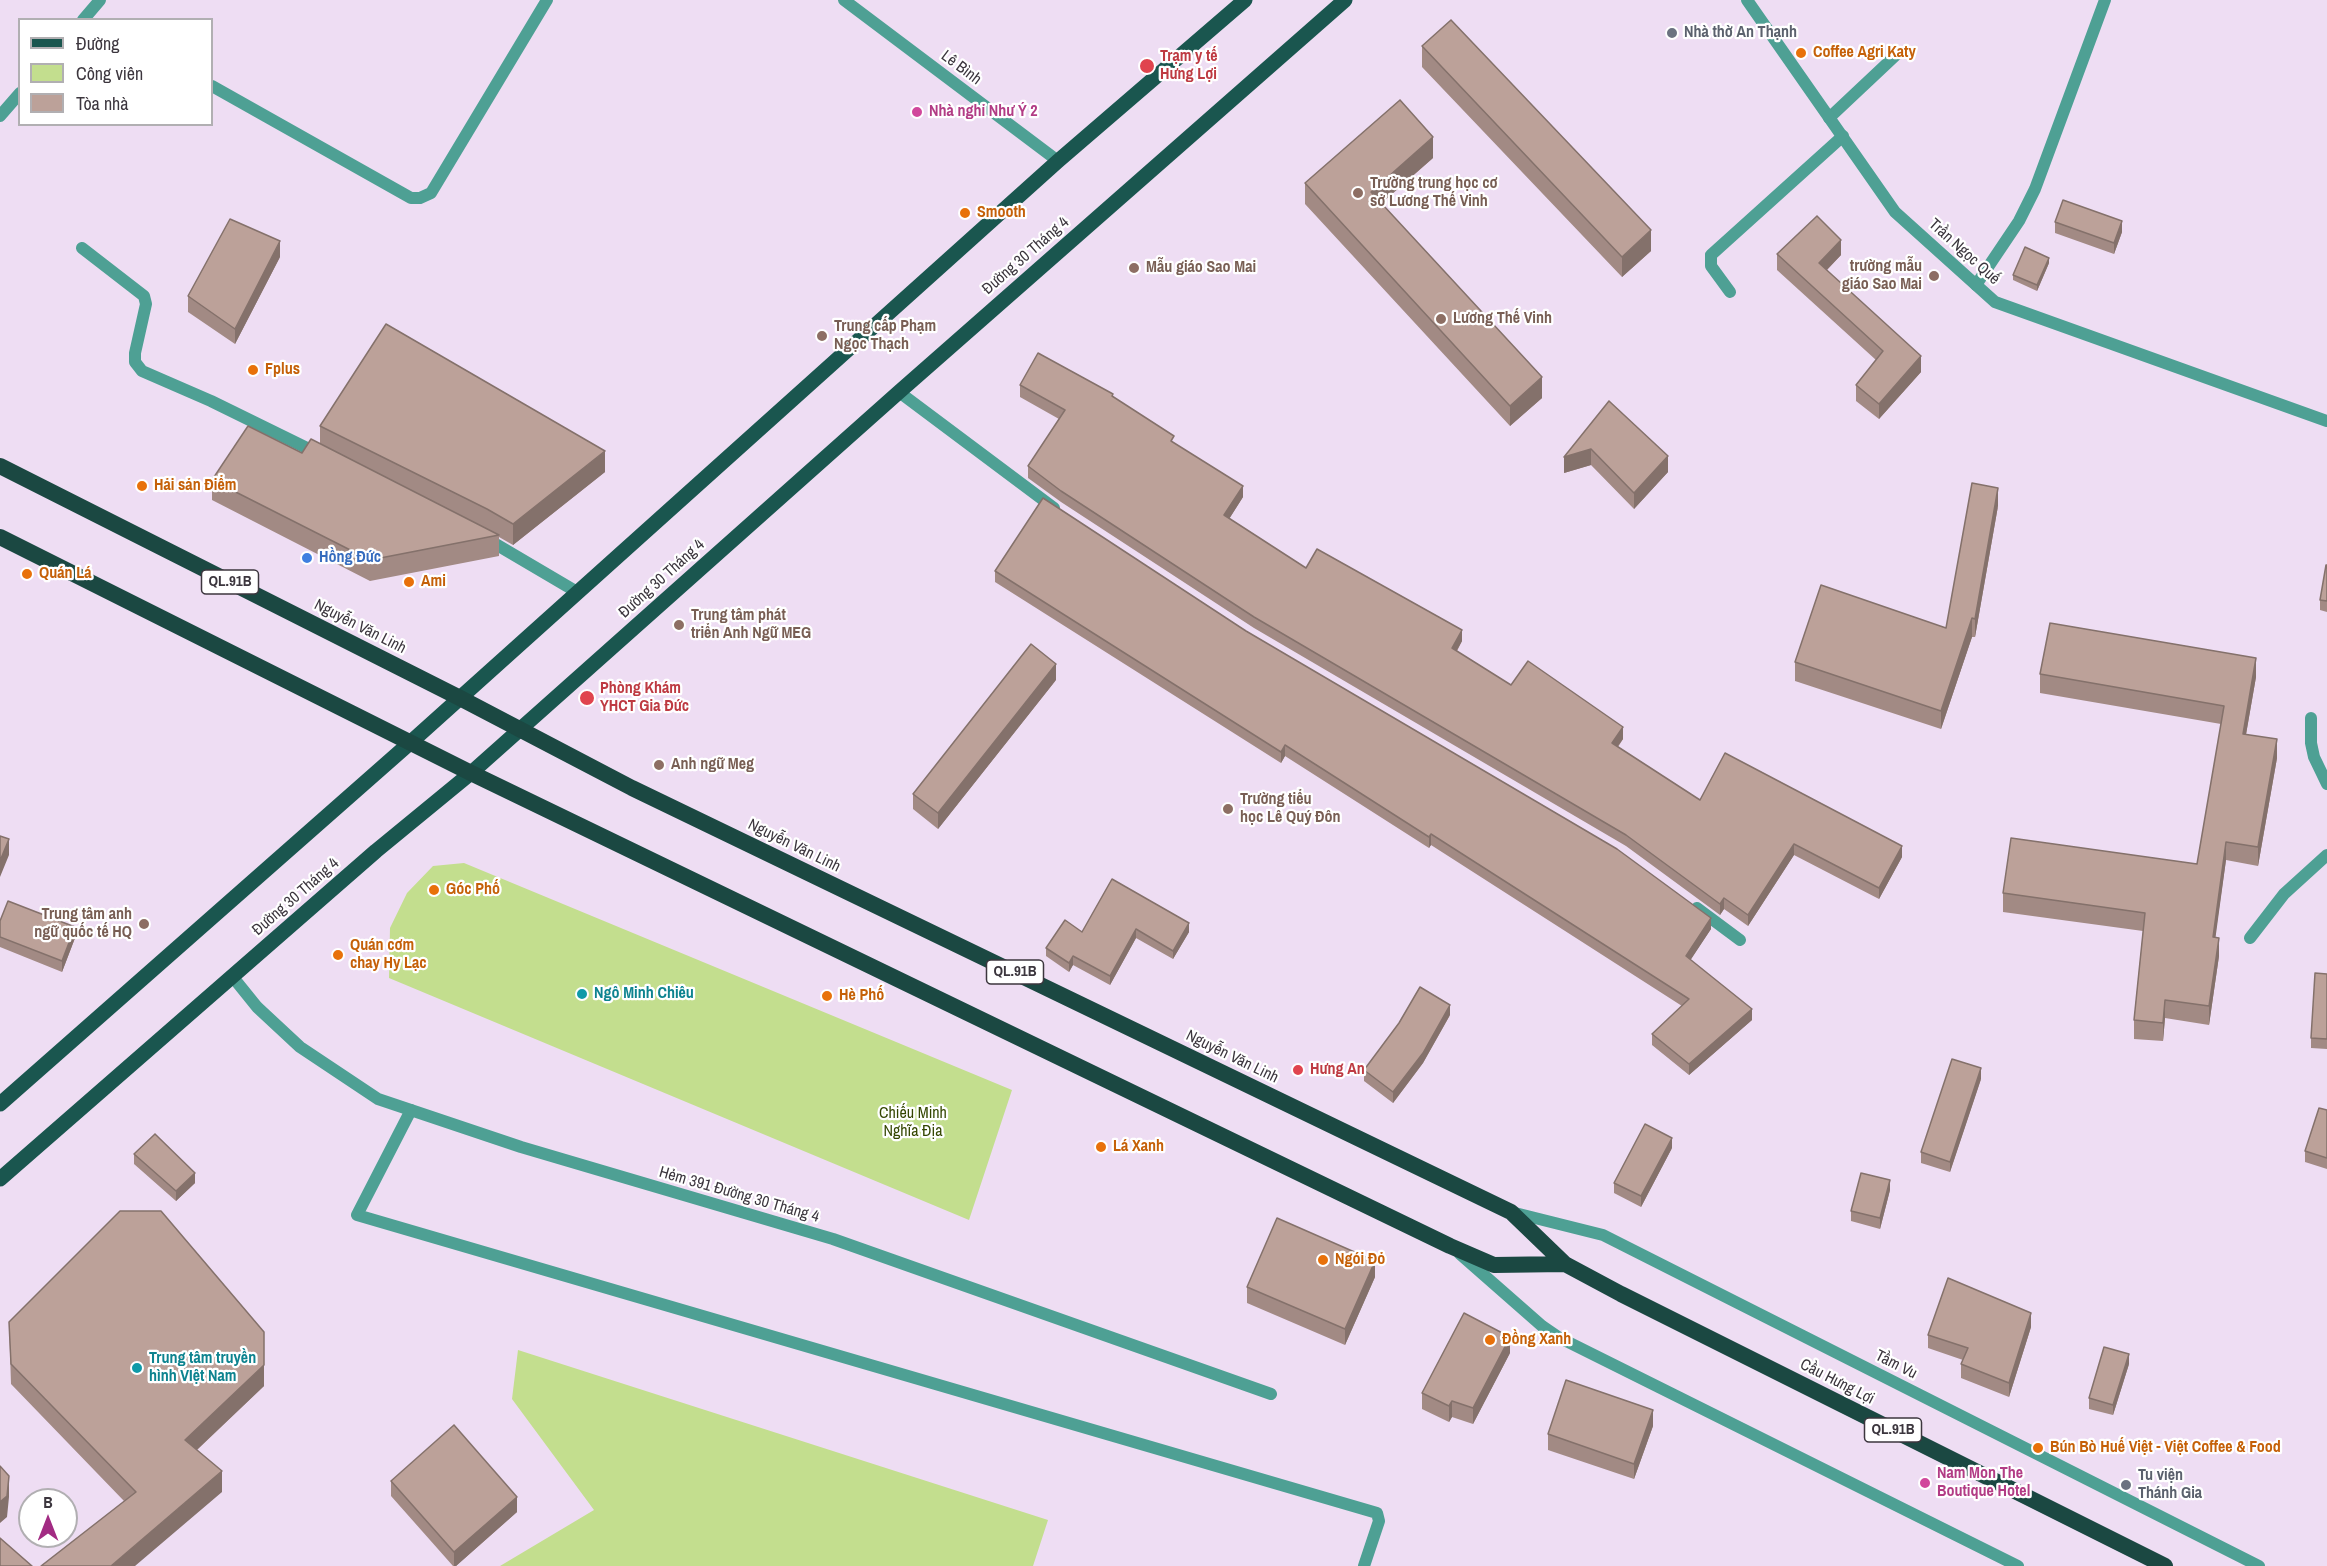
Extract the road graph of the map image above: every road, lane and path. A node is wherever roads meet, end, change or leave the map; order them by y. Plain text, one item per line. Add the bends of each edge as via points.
1 (100, 0) edge
2 (547, 0) edge
3 (844, 0) edge
4 (1245, 0) edge
5 (1345, 0) edge
6 (1747, 0) edge
7 (2105, 0) edge
8 (85, 18) edge
9 (1896, 55) dead end
10 (213, 87) edge
11 (18, 95) edge
12 (0, 116) edge
13 (1829, 118) junction
14 (1843, 136) junction
15 (1058, 161) junction
16 (82, 248) dead end
17 (1976, 285) junction
18 (1731, 292) dead end
19 (899, 392) junction
20 (2327, 421) edge
21 (326, 458) edge
22 (0, 466) edge
23 (1066, 516) edge
24 (473, 532) edge
25 (0, 537) edge
26 (577, 592) junction
27 (460, 698) junction
28 (2311, 718) dead end
29 (520, 730) junction
30 (411, 742) junction
31 (471, 773) junction
32 (2327, 784) edge
33 (2327, 855) edge
34 (1686, 900) edge
35 (2250, 938) dead end
36 (1740, 940) dead end
37 (232, 976) junction
38 (0, 1104) edge
39 (411, 1110) junction
40 (0, 1179) edge
41 (1511, 1212) junction
42 (1450, 1246) junction
43 (1566, 1264) junction
44 (1621, 1294) joint
45 (1270, 1394) dead end
46 (1364, 1566) edge
47 (2018, 1566) edge
48 (2165, 1566) edge
49 (2259, 1566) edge

1 - 8 street
2 - 10 street via 431,193 420,198 411,198
3 - 15 street, Lê Bình
4 - 15 main road
5 - 19 main road, Đường 30 Tháng 4
6 - 13 street, Trần Ngọc Quế
7 - 17 street via 2035,189 2019,221
9 - 13 street
11 - 12 street
13 - 14 street, Trần Ngọc Quế
14 - 17 street, Trần Ngọc Quế via 1895,212
14 - 18 street via 1711,255 1711,266
15 - 26 main road
16 - 21 street via 144,296 146,304 135,353 135,362 142,371 211,400
17 - 20 street, Trần Ngọc Quế via 1995,302
19 - 23 street
19 - 29 main road, Đường 30 Tháng 4
22 - 27 highway, Nguyễn Văn Linh / QL.91B
24 - 26 street
25 - 30 highway, Nguyễn Văn Linh / QL.91B
26 - 27 main road
27 - 29 highway, Nguyễn Văn Linh / QL.91B
27 - 30 main road
28 - 32 street via 2310,743
29 - 31 main road, Đường 30 Tháng 4
29 - 41 highway, Nguyễn Văn Linh / QL.91B via 642,793
30 - 31 highway, Nguyễn Văn Linh / QL.91B
30 - 38 main road
31 - 37 main road, Đường 30 Tháng 4
31 - 42 highway, Nguyễn Văn Linh / QL.91B
33 - 35 street via 2284,894
34 - 36 street
37 - 39 street, Hẻm 391 Đường 30 Tháng 4 via 257,1007 300,1047 378,1099
37 - 40 main road, Đường 30 Tháng 4
39 - 45 street, Hẻm 391 Đường 30 Tháng 4 via 623,1178 833,1239
39 - 46 street via 357,1215 1377,1513 1379,1521
41 - 43 highway, Nguyễn Văn Linh / QL.91B
41 - 49 street, Tầm Vu via 1603,1235
42 - 43 highway, Nguyễn Văn Linh / QL.91B via 1494,1265
42 - 47 street via 1558,1338
43 - 44 highway, Nguyễn Văn Linh / QL.91B
44 - 48 highway, Cầu Hưng Lợi / QL.91B

